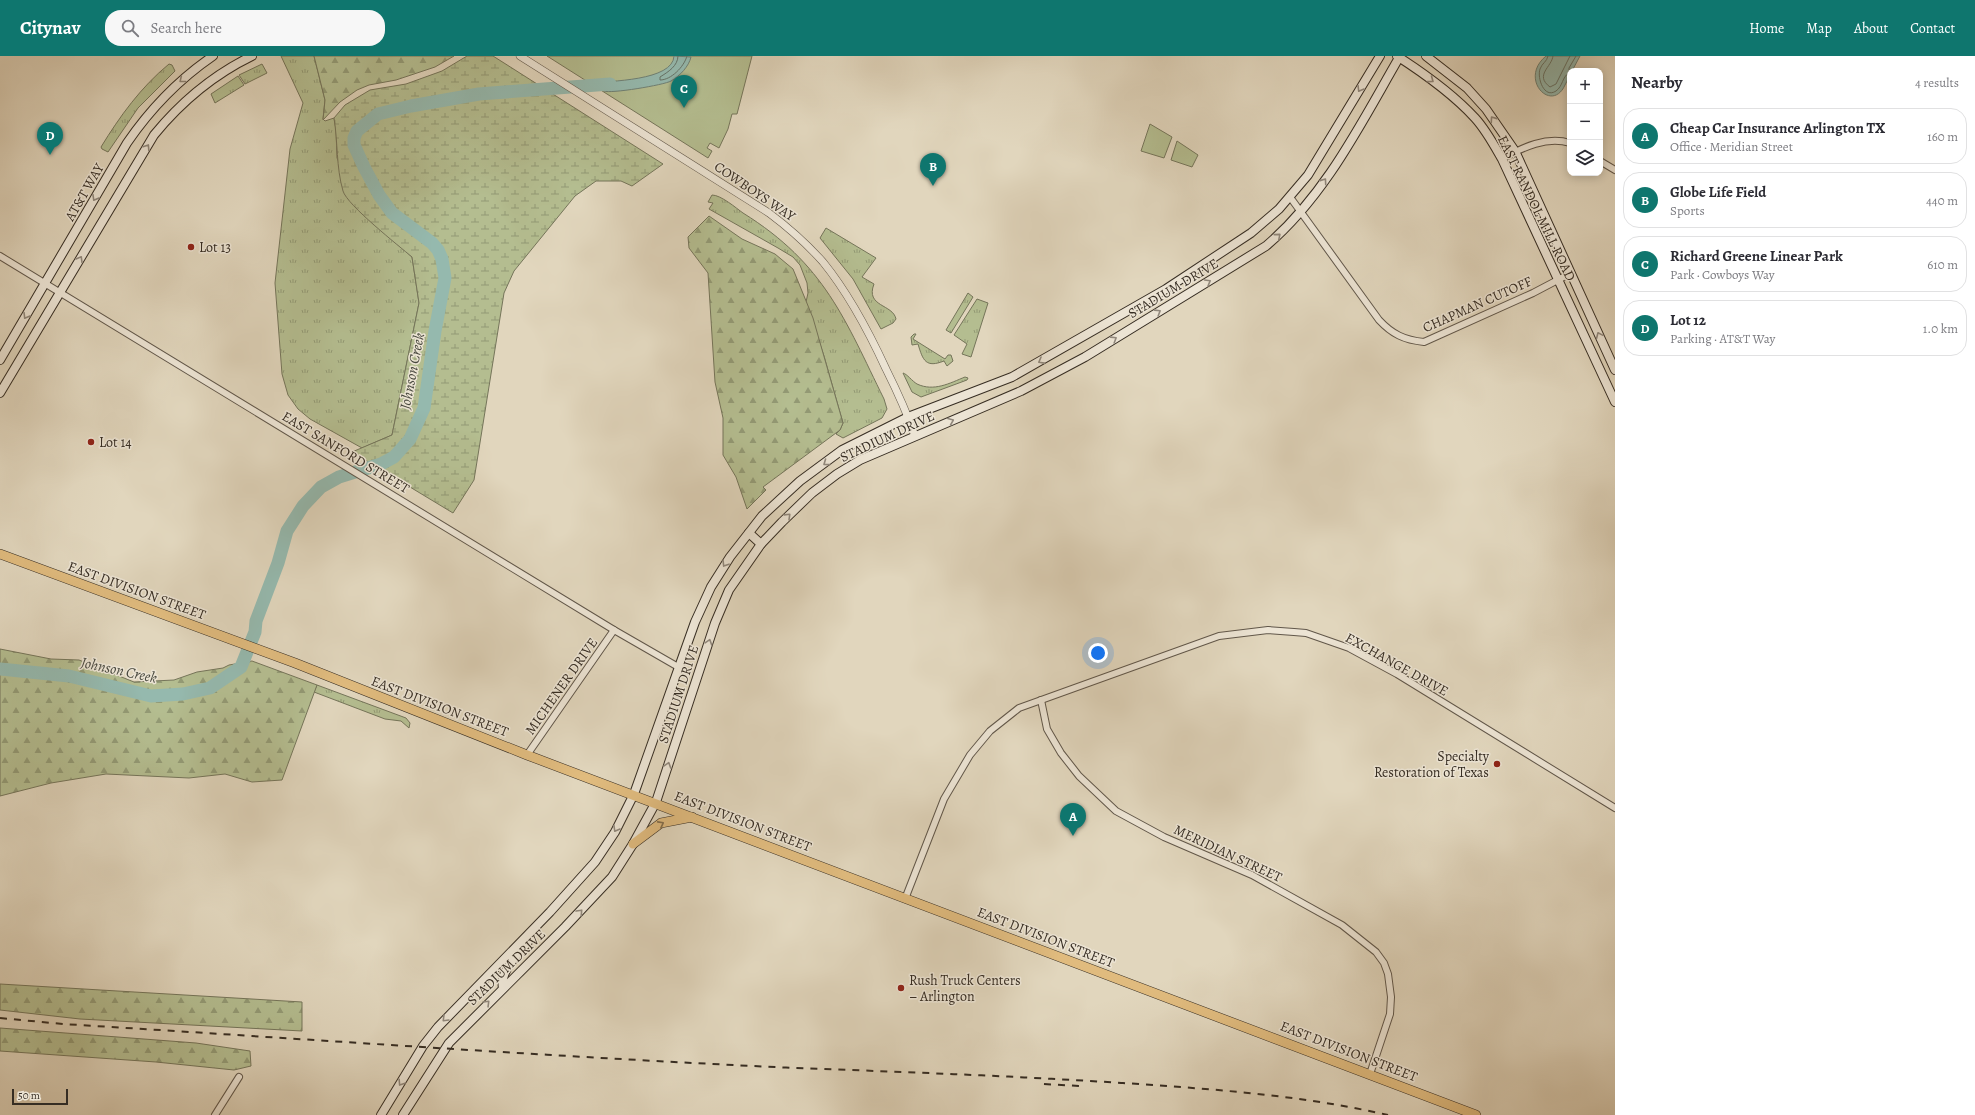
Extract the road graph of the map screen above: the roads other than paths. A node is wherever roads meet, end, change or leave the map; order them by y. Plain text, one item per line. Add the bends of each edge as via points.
1 (213, 56) edge
2 (252, 56) edge
3 (520, 56) edge
4 (1380, 56) edge
5 (1399, 56) edge
6 (1426, 56) edge
7 (1567, 142) edge
8 (1515, 151) junction
9 (1502, 159) junction
10 (1603, 163) edge
11 (1615, 170) edge
12 (1290, 197) junction
13 (1300, 212) junction
14 (0, 256) edge
15 (1571, 273) junction
16 (1558, 280) junction
17 (46, 283) junction
18 (1166, 289) junction
19 (60, 292) junction
20 (1174, 302) junction
21 (0, 360) edge
22 (1615, 370) edge
23 (0, 393) edge
24 (1615, 402) edge
25 (908, 417) junction
26 (915, 436) junction
27 (749, 533) junction
28 (761, 544) junction
29 (0, 554) edge
30 (614, 630) junction
31 (680, 668) junction
32 (1041, 700) junction
33 (527, 755) junction
34 (634, 794) junction
35 (656, 802) junction
36 (1615, 808) edge
37 (694, 817) junction
38 (633, 844) junction
39 (905, 899) junction
40 (539, 923) junction
41 (503, 988) junction
42 (1370, 1074) junction
43 (239, 1077) dead end
44 (215, 1115) edge
45 (381, 1115) edge
46 (403, 1115) edge
47 (1476, 1115) edge

1 -> 17 main road, AT&T WAY via 176,84 139,125
19 -> 2 main road via 130,174 164,123 197,90 221,72
3 - 25 street, COWBOYS WAY via 770,213 794,232 839,283 872,339
4 -> 12 main road, STADIUM DRIVE via 1308,175
5 -> 9 main road, EAST RANDOL MILL ROAD via 1459,102 1475,118
13 -> 5 main road, STADIUM DRIVE via 1346,149
8 -> 6 main road, EAST RANDOL MILL ROAD via 1486,109 1467,88
7 - 8 street via 1556,140
8 - 9 street
8 - 15 main road, EAST RANDOL MILL ROAD
9 - 16 main road, EAST RANDOL MILL ROAD
10 - 11 street
12 - 13 street, CHAPMAN CUTOFF
12 - 18 main road, STADIUM DRIVE via 1251,233
13 - 16 street, CHAPMAN CUTOFF via 1379,320 1389,331 1410,341 1424,342
20 -> 13 main road, STADIUM DRIVE via 1266,246
14 - 17 street, EAST SANFORD STREET
15 - 16 street, CHAPMAN CUTOFF
22 -> 15 main road, EAST RANDOL MILL ROAD
16 - 24 main road, EAST RANDOL MILL ROAD
17 - 19 street, EAST SANFORD STREET
17 -> 21 main road, AT&T WAY
18 - 20 main road
18 -> 25 main road, STADIUM DRIVE via 1012,377
19 - 23 main road
19 - 30 street, EAST SANFORD STREET
26 -> 20 main road, STADIUM DRIVE via 1021,390 1085,357
25 - 26 street, COWBOYS WAY
25 -> 27 main road, STADIUM DRIVE via 836,455 800,481 762,516
28 -> 26 main road, STADIUM DRIVE via 812,494 837,474 860,460
27 - 28 main road
27 -> 31 main road, STADIUM DRIVE via 711,587 695,622
35 -> 28 main road, STADIUM DRIVE via 715,623 729,590
29 - 33 main road, EAST DIVISION STREET via 295,663
30 - 31 street, EAST SANFORD STREET
30 - 33 street, MICHENER DRIVE
31 - 34 main road, STADIUM DRIVE
32 - 36 street, EXCHANGE DRIVE via 1220,636 1268,630 1306,633 1349,648 1397,674
32 - 39 street, EXCHANGE DRIVE via 1019,708 990,731 970,754 944,799
32 - 42 street, MERIDIAN STREET via 1047,729 1061,753 1079,776 1116,811 1164,837 1252,874 1342,925 1376,952 1388,974 1392,997 1390,1014
33 - 34 main road, EAST DIVISION STREET
34 - 35 main road, EAST DIVISION STREET
34 -> 40 main road, STADIUM DRIVE via 615,832 595,862
35 - 37 main road, EAST DIVISION STREET
35 - 38 main road, STADIUM DRIVE
38 -> 37 main road via 661,823
37 - 39 main road, EAST DIVISION STREET
41 -> 38 main road, STADIUM DRIVE via 612,877
39 - 42 main road, EAST DIVISION STREET
40 - 41 main road via 505,971
40 -> 45 main road, STADIUM DRIVE via 438,1026
46 -> 41 main road, STADIUM DRIVE via 449,1043
42 - 47 main road, EAST DIVISION STREET
43 - 44 street

